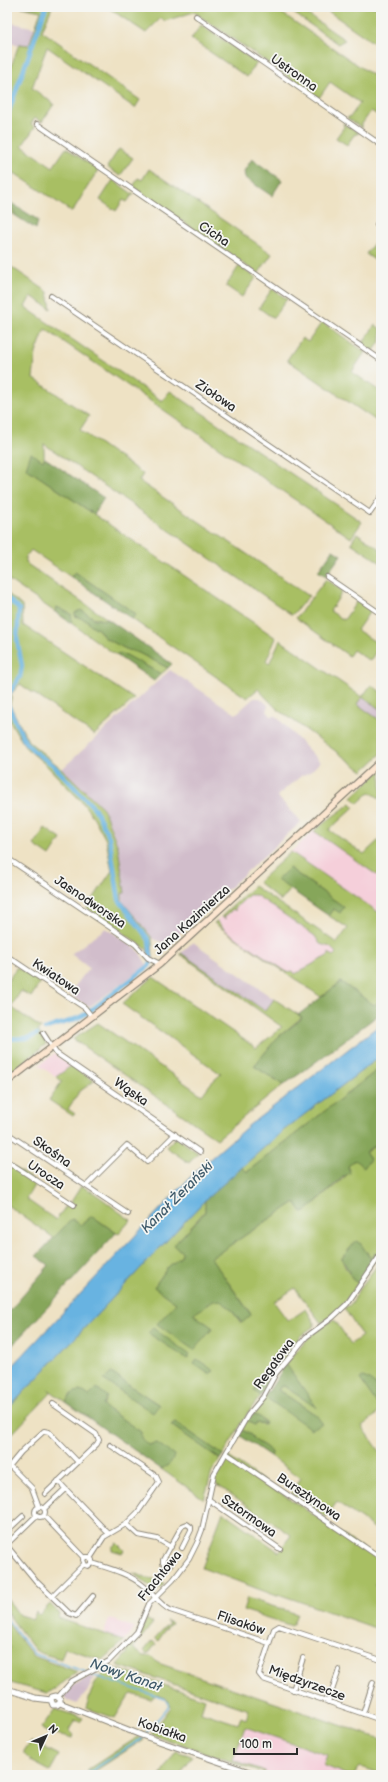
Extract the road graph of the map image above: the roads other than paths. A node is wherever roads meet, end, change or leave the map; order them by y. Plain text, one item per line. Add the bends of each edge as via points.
1 (196, 16) dead end
2 (37, 124) dead end
3 (381, 145) edge
4 (51, 296) dead end
5 (381, 360) edge
6 (381, 497) edge
7 (327, 577) dead end
8 (381, 614) edge
9 (381, 761) edge
10 (7, 858) edge
11 (7, 956) edge
12 (160, 964) junction
13 (92, 1017) junction
14 (43, 1033) dead end
15 (51, 1048) junction
16 (7, 1082) edge
17 (7, 1133) edge
18 (175, 1134) junction
19 (200, 1152) dead end
20 (7, 1161) edge
21 (86, 1186) junction
22 (74, 1205) dead end
23 (128, 1214) dead end
24 (381, 1254) edge
25 (53, 1404) dead end
26 (110, 1445) dead end
27 (226, 1453) junction
28 (78, 1462) junction
29 (9, 1467) edge
30 (58, 1481) junction
31 (65, 1489) junction
32 (45, 1494) dead end
33 (208, 1500) junction
34 (39, 1507) junction
35 (44, 1509) junction
36 (37, 1515) junction
37 (23, 1516) dead end
38 (44, 1516) junction
39 (126, 1524) junction
40 (7, 1531) edge
41 (109, 1534) junction
42 (7, 1545) edge
43 (171, 1547) junction
44 (182, 1548) dead end
45 (280, 1549) dead end
46 (177, 1556) dead end
47 (90, 1557) junction
48 (84, 1558) junction
49 (381, 1558) edge
50 (92, 1563) junction
51 (84, 1564) junction
52 (52, 1596) junction
53 (93, 1596) dead end
54 (155, 1598) junction
55 (269, 1643) junction
56 (303, 1658) dead end
57 (381, 1660) edge
58 (338, 1670) dead end
59 (373, 1682) dead end
60 (7, 1689) edge
61 (293, 1690) junction
62 (58, 1697) junction
63 (51, 1700) junction
64 (328, 1702) junction
65 (60, 1703) junction
66 (363, 1714) junction
67 (381, 1720) edge
68 (248, 1773) edge
69 (258, 1775) edge

1 - 3 street, Ustronna
2 - 5 street, Cicha
4 - 6 street, Ziołowa via 370,513
7 - 8 street
9 - 12 main road, Jana Kazimierza
10 - 12 street, Jasnodworska via 135,944 148,958
11 - 13 street, Kwiatowa via 84,1008
12 - 13 main road, Jana Kazimierza
13 - 15 main road, Jana Kazimierza
14 - 15 street
15 - 16 main road, Jana Kazimierza
15 - 18 street, Wąska
17 - 21 street, Skośna
18 - 19 street, Wąska
18 - 21 street via 147,1162 127,1145
20 - 22 street, Urocza
21 - 23 street, Skośna
24 - 27 street, Regatowa via 347,1304 306,1337 276,1373
25 - 28 street via 99,1438 97,1444
26 - 39 street via 158,1479 158,1484
27 - 33 street, Regatowa via 214,1474
27 - 49 street, Bursztynowa
28 - 29 street via 49,1432 44,1431 20,1452
28 - 30 street
29 - 34 street via 32,1488
30 - 31 street
30 - 32 street
31 - 35 street
31 - 41 street
33 - 45 street, Sztormowa
33 - 54 street, Frachtowa via 202,1530 189,1559
34 - 35 street
34 - 36 street
35 - 38 street
36 - 38 street
36 - 42 street
37 - 40 street
38 - 48 street
39 - 41 street
39 - 43 street via 138,1535 156,1539
41 - 47 street
42 - 52 street via 36,1581
43 - 44 street via 182,1526 187,1524 191,1530
43 - 46 street via 162,1560 163,1563 169,1566
47 - 48 street
47 - 50 street
48 - 51 street
50 - 51 street via 88,1566
50 - 54 street, Flisaków via 130,1577
51 - 52 street
52 - 53 street via 67,1612 76,1616
54 - 55 street, Flisaków via 170,1610
54 - 62 street, Frachtowa via 146,1609 137,1632 113,1658 70,1682
55 - 57 street, Flisaków via 274,1629 282,1626
55 - 61 street, Międzyrzecze via 259,1672 260,1676
56 - 61 street
58 - 64 street
59 - 66 street
60 - 63 street
61 - 64 street, Międzyrzecze
62 - 63 street via 54,1696
62 - 65 street
63 - 65 street via 55,1706
64 - 66 street, Międzyrzecze
65 - 68 street, Kobiałka
66 - 67 street, Międzyrzecze
68 - 69 street, Kobiałka

